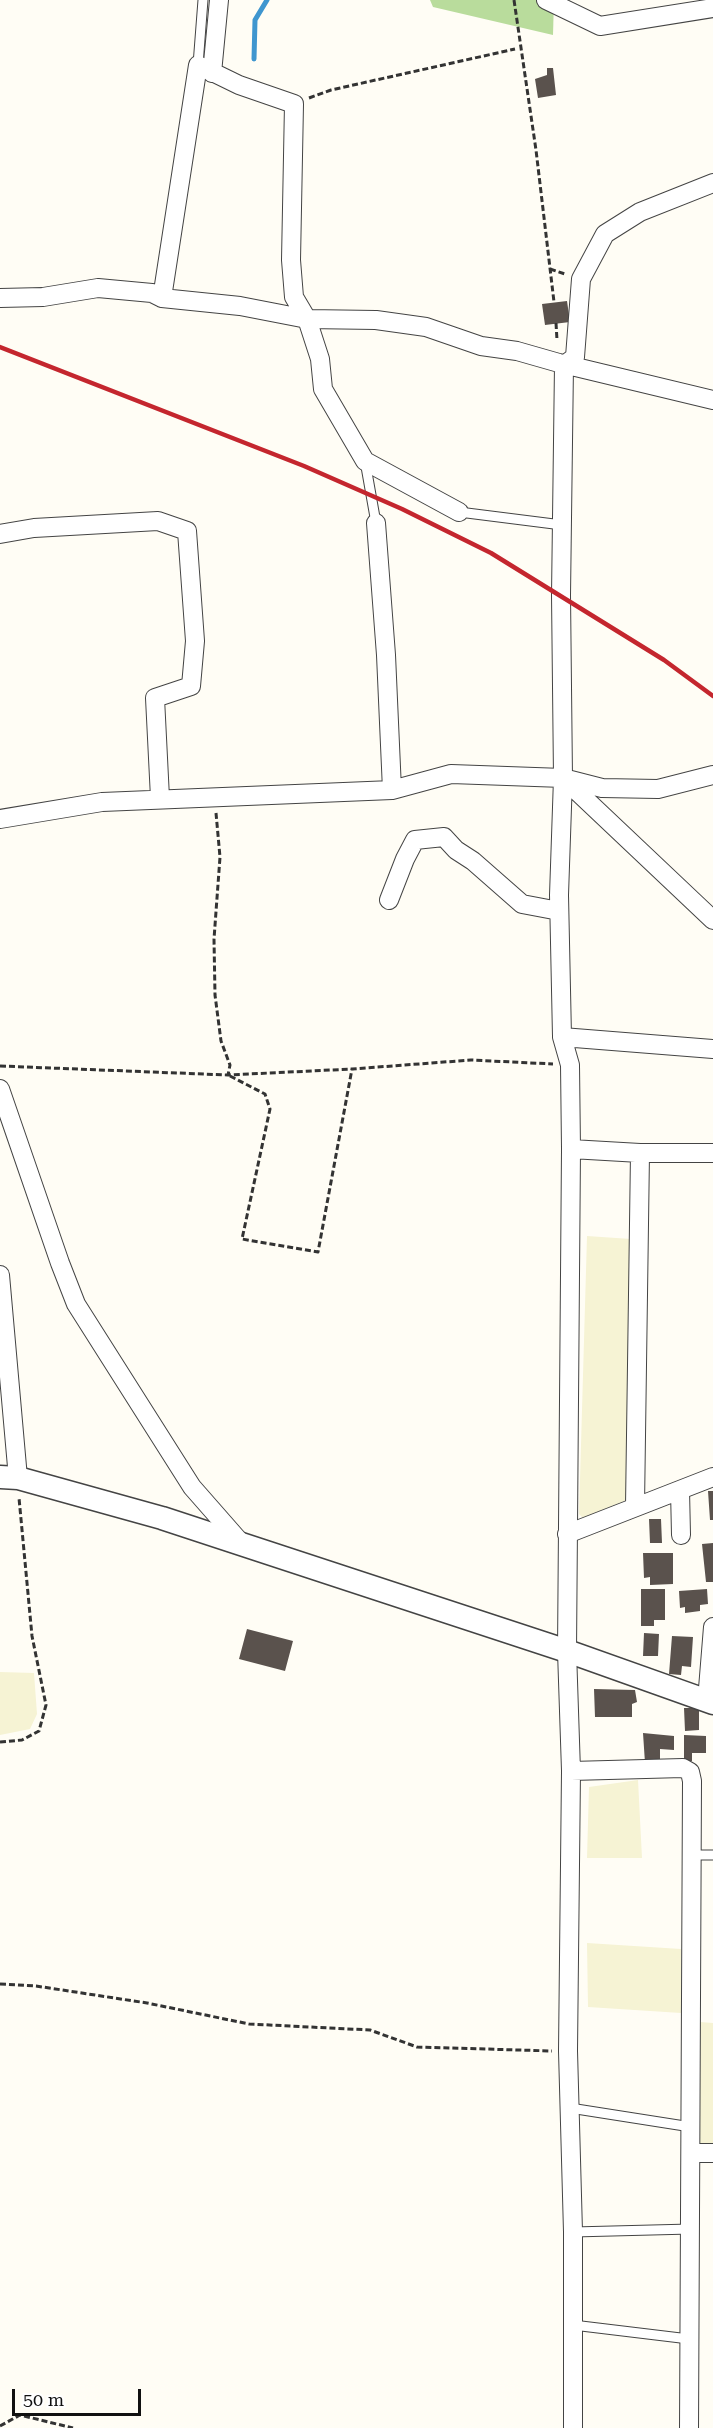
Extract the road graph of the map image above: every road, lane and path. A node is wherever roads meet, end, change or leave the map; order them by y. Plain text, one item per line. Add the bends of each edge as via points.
1 (203, 0) edge
2 (219, 0) edge
3 (514, 0) edge
4 (546, 0) edge
5 (713, 8) edge
6 (515, 49) dead end
7 (205, 69) junction
8 (294, 104) junction
9 (713, 183) edge
10 (0, 298) edge
11 (162, 298) junction
12 (554, 302) dead end
13 (307, 319) junction
14 (564, 365) junction
15 (713, 400) edge
16 (365, 461) junction
17 (459, 512) joint
18 (376, 523) joint
19 (562, 525) junction
20 (0, 534) edge
21 (713, 775) edge
22 (563, 778) junction
23 (392, 790) junction
24 (214, 796) junction
25 (160, 798) junction
26 (0, 819) edge
27 (389, 900) dead end
28 (560, 911) junction
29 (713, 920) edge
30 (562, 1037) junction
31 (713, 1050) edge
32 (570, 1065) junction
33 (0, 1066) edge
34 (352, 1069) junction
35 (228, 1076) junction
36 (0, 1089) edge
37 (571, 1149) junction
38 (713, 1152) edge
39 (640, 1153) junction
40 (0, 1275) edge
41 (9, 1477) edge
42 (713, 1477) edge
43 (680, 1490) junction
44 (635, 1506) junction
45 (567, 1534) junction
46 (681, 1535) dead end
47 (243, 1544) junction
48 (713, 1627) edge
49 (567, 1651) junction
50 (710, 1702) edge
51 (0, 1742) edge
52 (571, 1771) junction
53 (691, 1855) junction
54 (713, 1855) edge
55 (0, 1984) edge
56 (568, 2051) junction
57 (570, 2108) junction
58 (691, 2127) junction
59 (713, 2152) edge
60 (691, 2153) junction
61 (691, 2229) junction
62 (573, 2232) junction
63 (573, 2325) junction
64 (689, 2339) junction
65 (0, 2426) edge
66 (73, 2428) edge
67 (573, 2428) edge
68 (689, 2428) edge

1 - 7 lane
2 - 7 street
3 - 12 path
4 - 5 street via 600,26
6 - 8 path via 331,90
7 - 8 street
7 - 11 street
8 - 13 street via 291,260 294,297
9 - 14 street via 640,212 605,234 581,279 575,357
10 - 11 street via 43,297 99,288 152,293
11 - 13 street via 240,306
13 - 14 street via 376,320 426,327 472,343
13 - 16 street via 320,359 323,389
14 - 15 street
14 - 19 street
16 - 17 street
16 - 18 lane
17 - 19 lane
18 - 23 street
19 - 22 street
20 - 25 street via 34,528 158,521 187,531 195,641 191,686 155,698
21 - 22 street via 658,789 602,788
22 - 23 street via 451,774
22 - 28 street
22 - 29 street
23 - 24 street
24 - 25 street
24 - 35 path via 220,857 214,939 215,996 221,1041 230,1065
25 - 26 street via 102,802
27 - 28 street via 415,840 444,837 522,904
28 - 30 street
30 - 31 street
30 - 32 street
32 - 34 path via 471,1060
32 - 37 street
33 - 35 path
34 - 35 path
34 - 35 path via 318,1252 242,1239 270,1109 265,1094
36 - 47 street via 76,1304 192,1487
37 - 39 street
37 - 45 street
38 - 39 street
39 - 44 street
40 - 41 street
41 - 47 street
41 - 51 path via 20,1516 32,1636 46,1706 39,1731 22,1740
42 - 43 street
43 - 44 street
43 - 46 street
44 - 45 street
45 - 49 street
47 - 49 street
48 - 50 street
49 - 50 street
49 - 52 street
52 - 53 street via 683,1768 690,1772
52 - 56 street
53 - 54 lane
53 - 58 street
55 - 56 path via 147,2003 249,2024 370,2030 417,2047
56 - 57 street
57 - 58 lane
57 - 62 street
58 - 60 street
59 - 60 street
60 - 61 street
61 - 62 lane
61 - 64 street
62 - 63 street
63 - 64 lane
63 - 67 street
64 - 68 street
65 - 66 path via 20,2415

